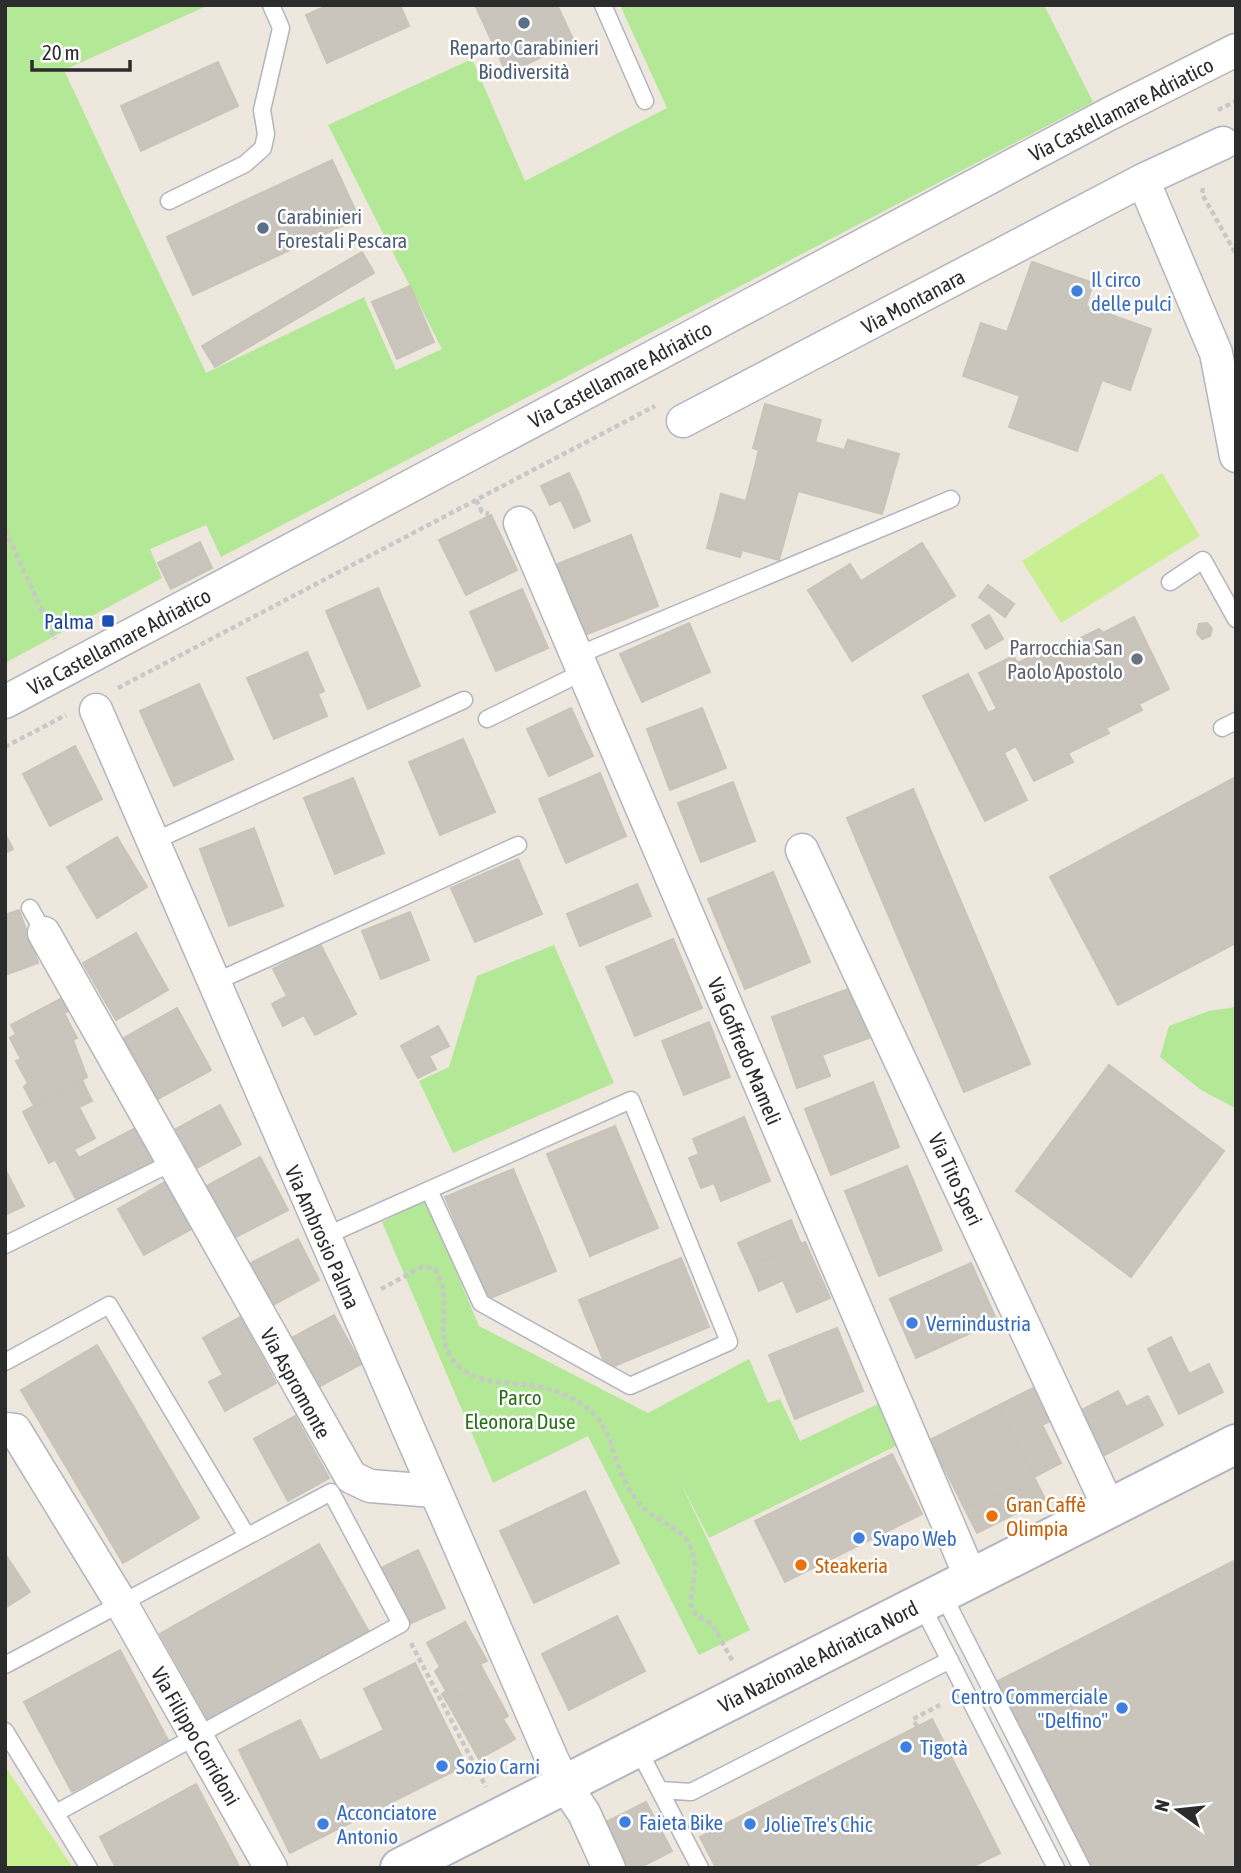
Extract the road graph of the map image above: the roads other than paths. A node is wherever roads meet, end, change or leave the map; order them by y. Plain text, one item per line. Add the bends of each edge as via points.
1 (271, 5) edge
2 (603, 5) edge
3 (1236, 50) edge
4 (645, 101) dead end
5 (1216, 146) road end
6 (1143, 180) junction
7 (169, 201) dead end
8 (673, 411) road end
9 (1236, 456) edge
10 (951, 499) dead end
11 (520, 523) dead end
12 (1170, 582) dead end
13 (1236, 619) edge
14 (579, 664) junction
15 (464, 700) dead end
16 (5, 702) edge
17 (94, 704) road end
18 (487, 719) dead end
19 (152, 842) junction
20 (518, 845) dead end
21 (802, 850) dead end
22 (37, 921) dead end
23 (213, 983) junction
24 (173, 1162) junction
25 (429, 1190) junction
26 (323, 1237) junction
27 (5, 1245) edge
28 (5, 1362) edge
29 (8, 1424) edge
30 (1234, 1450) edge
31 (433, 1490) junction
32 (1109, 1508) junction
33 (247, 1536) junction
34 (945, 1591) junction
35 (121, 1603) junction
36 (950, 1660) junction
37 (5, 1665) edge
38 (5, 1731) edge
39 (197, 1738) junction
40 (637, 1747) junction
41 (564, 1784) junction
42 (660, 1790) junction
43 (56, 1813) junction
44 (89, 1868) edge
45 (271, 1868) edge
46 (400, 1868) edge
47 (609, 1868) edge
48 (700, 1868) edge
49 (1056, 1868) edge
50 (1082, 1868) edge

1 - 7 lane via 281,28 262,110 263,148 245,164
2 - 4 lane
3 - 16 street, Via Castellamare Adriatico via 1107,114
5 - 6 street, Via Montanara
6 - 8 street, Via Montanara
6 - 9 street via 1216,353
10 - 14 lane
11 - 14 street, Via Goffredo Mameli
12 - 13 lane via 1203,560
14 - 18 lane
14 - 34 street, Via Goffredo Mameli
15 - 19 lane
17 - 19 street, Via Ambrosio Palma
19 - 23 street, Via Ambrosio Palma
20 - 23 lane
21 - 32 street, Via Tito Speri
22 - 24 street, Via Aspromonte
23 - 26 street, Via Ambrosio Palma
24 - 27 lane
24 - 31 street, Via Aspromonte via 351,1477 370,1486
25 - 25 lane via 481,1303 630,1386 729,1342 631,1100
25 - 26 lane
26 - 31 street, Via Ambrosio Palma
28 - 33 lane via 109,1305
29 - 35 street, Via Filippo Corridoni
30 - 32 main road, Via Nazionale Adriatica Nord
31 - 41 street
32 - 34 main road, Via Nazionale Adriatica Nord
33 - 35 lane
33 - 39 lane via 331,1492 401,1624
34 - 36 lane
34 - 40 main road, Via Nazionale Adriatica Nord
34 - 50 lane
35 - 37 lane
35 - 39 street, Via Filippo Corridoni
36 - 42 lane via 691,1793
36 - 49 lane
38 - 43 lane
39 - 43 lane
39 - 45 street, Via Filippo Corridoni
40 - 41 main road, Via Nazionale Adriatica Nord
40 - 42 lane
41 - 46 main road, Via Nazionale Adriatica Nord
41 - 47 street via 581,1806
42 - 48 lane
43 - 44 lane

